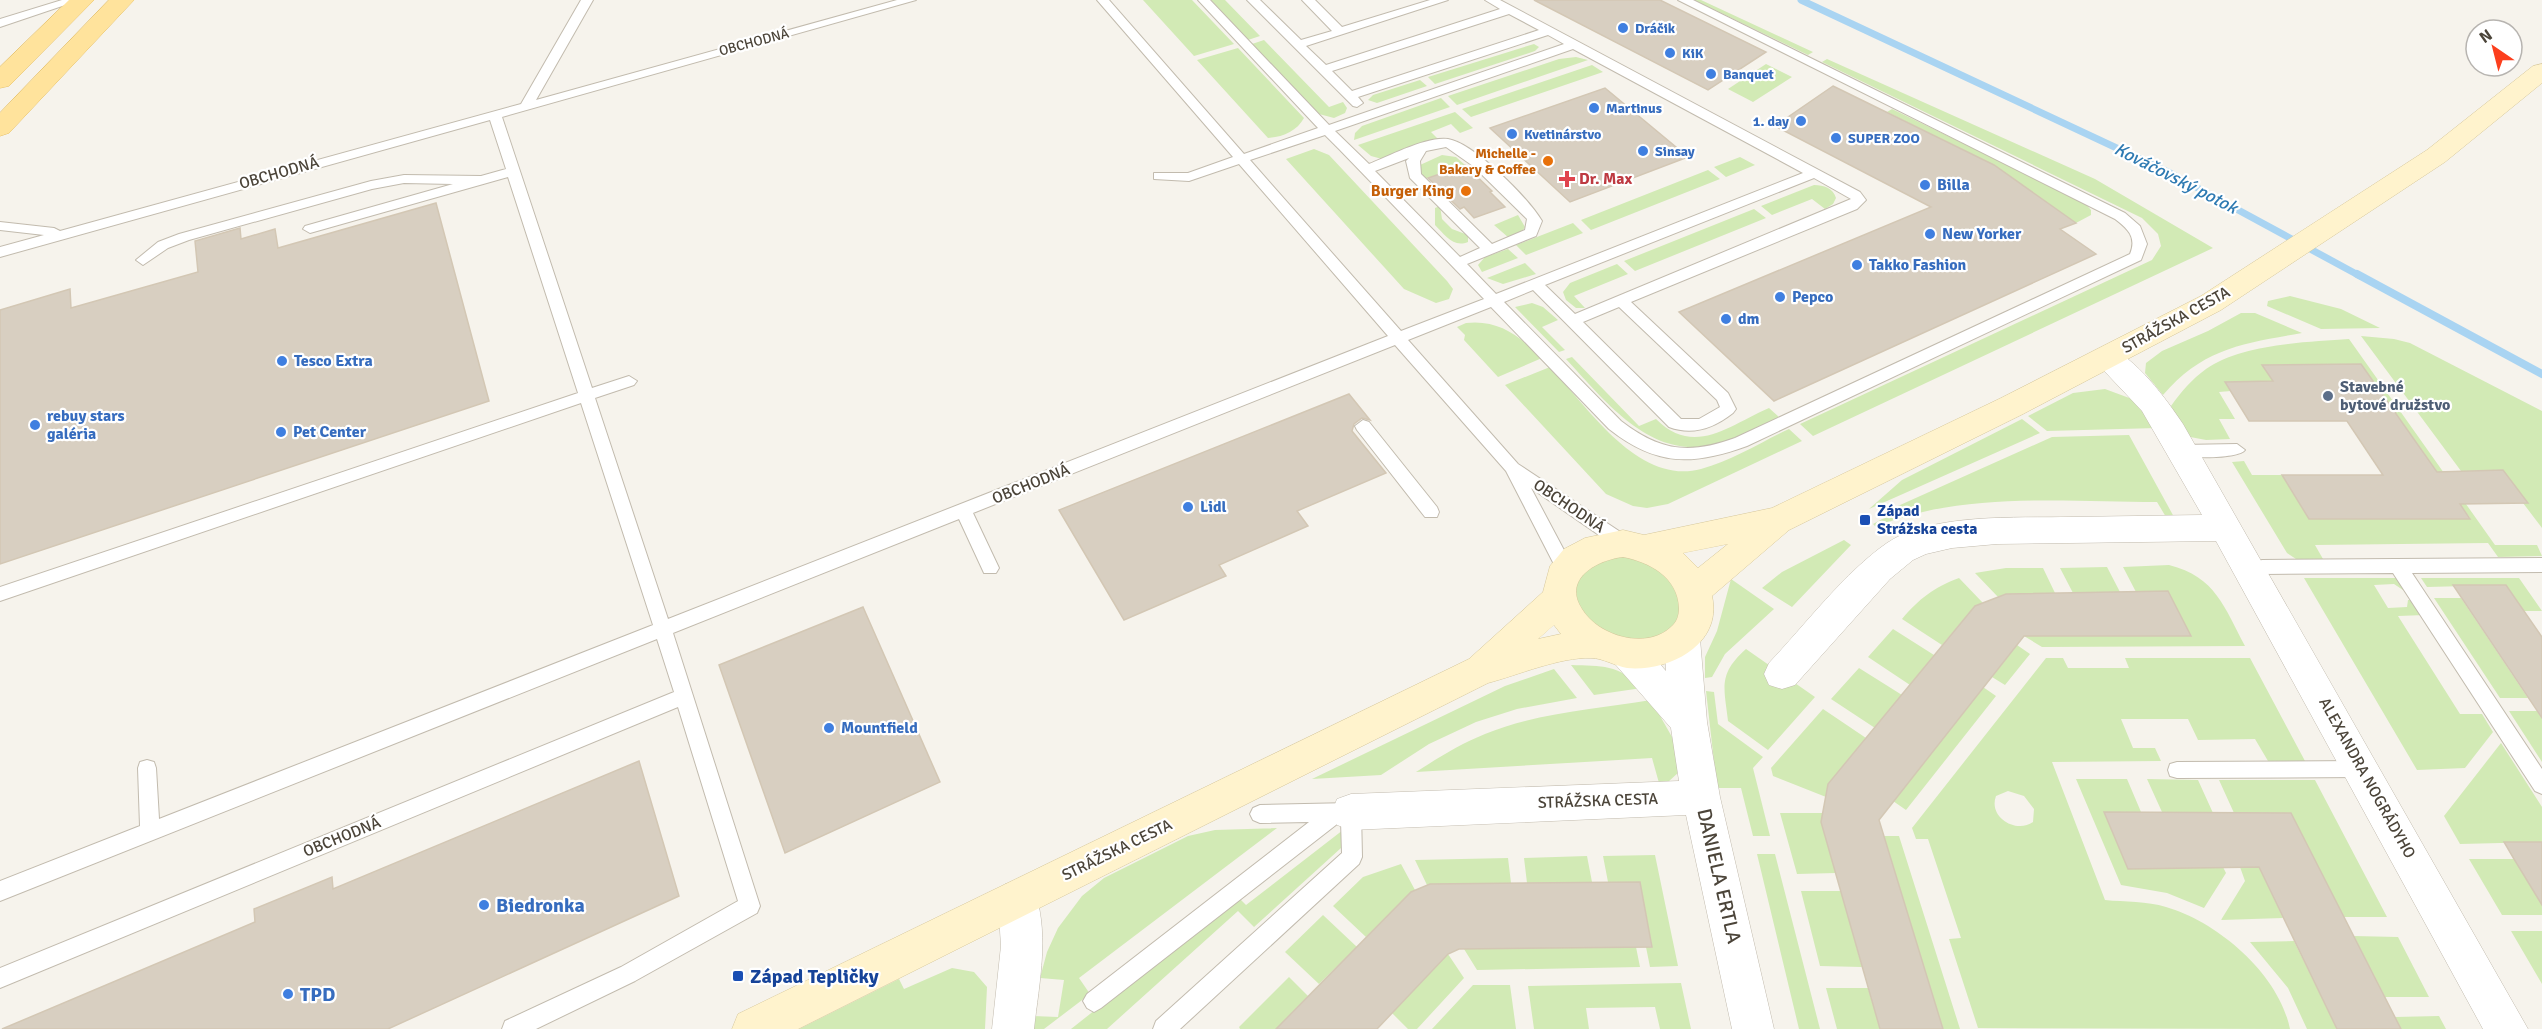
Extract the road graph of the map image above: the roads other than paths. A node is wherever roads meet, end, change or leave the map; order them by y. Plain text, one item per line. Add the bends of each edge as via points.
1 (74, 0) edge
2 (82, 0) edge
3 (122, 0) edge
4 (587, 0) edge
5 (910, 0) edge
6 (1103, 0) edge
7 (1204, 0) edge
8 (1253, 0) edge
9 (1308, 0) edge
10 (1442, 0) edge
11 (1491, 0) edge
12 (1684, 0) edge
13 (1510, 10) junction
14 (0, 23) edge
15 (1548, 31) junction
16 (1340, 32) junction
17 (1298, 45) junction
18 (1573, 45) junction
19 (1323, 70) junction
20 (2542, 71) edge
21 (0, 81) edge
22 (1350, 96) junction
23 (527, 104) junction
24 (494, 113) junction
25 (1368, 114) junction
26 (0, 128) edge
27 (1326, 129) junction
28 (1420, 150) junction
29 (1240, 158) junction
30 (1367, 169) junction
31 (513, 171) junction
32 (1815, 173) junction
33 (1159, 176) dead end
34 (482, 180) junction
35 (0, 226) edge
36 (310, 229) dead end
37 (64, 234) junction
38 (1490, 250) junction
39 (0, 252) edge
40 (0, 259) edge
41 (143, 260) dead end
42 (1457, 263) junction
43 (1536, 284) junction
44 (1492, 301) junction
45 (1621, 301) junction
46 (1572, 321) junction
47 (1398, 338) junction
48 (2107, 358) junction
49 (629, 381) dead end
50 (587, 396) junction
51 (1363, 426) dead end
52 (2236, 450) dead end
53 (2182, 451) junction
54 (1512, 467) junction
55 (963, 510) junction
56 (1431, 512) dead end
57 (1779, 520) junction
58 (2226, 528) junction
59 (1635, 546) junction
60 (2542, 565) edge
61 (2398, 566) junction
62 (2262, 567) dead end
63 (990, 568) dead end
64 (1562, 583) junction
65 (1693, 592) junction
66 (0, 594) edge
67 (663, 629) junction
68 (1682, 639) junction
69 (1594, 642) junction
70 (1628, 653) junction
71 (1480, 670) junction
72 (1782, 674) dead end
73 (684, 696) junction
74 (1688, 722) junction
75 (147, 768) dead end
76 (2362, 768) junction
77 (2177, 770) dead end
78 (2542, 785) edge
79 (1701, 796) junction
80 (1343, 812) junction
81 (1260, 814) dead end
82 (150, 831) junction
83 (0, 891) edge
84 (1018, 899) junction
85 (0, 978) edge
86 (1094, 1001) dead end
87 (513, 1029) edge
88 (753, 1029) edge
89 (1013, 1029) edge
90 (1164, 1029) edge
91 (1753, 1029) edge
92 (2507, 1029) edge

1 - 14 lane
2 - 21 main road
3 - 26 main road
4 - 23 lane
5 - 23 lane, OBCHODNÁ
6 - 29 lane, OBCHODNÁ
7 - 27 lane
8 - 17 lane
9 - 16 lane
10 - 16 lane
11 - 13 lane
12 - 44 lane via 2120,216 2140,234 2142,246 2136,257 1741,442 1696,456 1675,455 1632,440
13 - 15 lane
13 - 19 lane
15 - 18 lane
15 - 22 lane
16 - 17 lane
17 - 19 lane
18 - 25 lane
18 - 32 lane
19 - 22 lane
20 - 48 street, STRÁŽSKA CESTA via 2436,156 2331,227 2211,303
22 - 25 lane
23 - 24 lane, OBCHODNÁ
24 - 31 lane
24 - 37 lane, OBCHODNÁ
25 - 27 lane
27 - 29 lane
27 - 30 lane
28 - 30 lane
28 - 38 lane via 1413,160 1415,175
28 - 38 lane via 1443,143 1458,146 1532,216 1535,221 1531,233
29 - 33 lane via 1189,177
29 - 47 lane, OBCHODNÁ
30 - 42 lane
31 - 34 lane
31 - 50 lane
32 - 43 lane
32 - 45 lane via 1859,200
34 - 36 lane
34 - 41 lane via 404,179 371,185 184,237 163,245
35 - 37 lane
37 - 39 lane
37 - 40 lane
38 - 42 lane
42 - 44 lane
43 - 44 lane
43 - 46 lane
44 - 47 lane
45 - 46 lane
45 - 46 lane via 1723,397 1728,409 1696,426 1679,425
47 - 54 lane, OBCHODNÁ
47 - 55 lane, OBCHODNÁ
48 - 53 street, ALEXANDRA NOGRÁDYHO via 2153,403
48 - 57 street, STRÁŽSKA CESTA
49 - 50 lane
50 - 66 lane
50 - 67 lane
51 - 56 lane
52 - 53 lane
53 - 58 street, ALEXANDRA NOGRÁDYHO
54 - 59 lane, OBCHODNÁ
54 - 64 lane, OBCHODNÁ
55 - 63 lane
55 - 67 lane, OBCHODNÁ
57 - 59 street, STRÁŽSKA CESTA
57 - 65 street, STRÁŽSKA CESTA
58 - 72 street via 1997,531 1919,543 1878,568
58 - 76 street, ALEXANDRA NOGRÁDYHO
59 - 64 street, STRÁŽSKA CESTA via 1600,545 1586,551 1573,559
59 - 65 street via 1671,562 1685,576
60 - 61 lane
61 - 62 lane
61 - 78 lane
64 - 69 street via 1571,622
64 - 71 street, STRÁŽSKA CESTA
65 - 68 street via 1695,617
67 - 73 lane
67 - 82 lane, OBCHODNÁ
68 - 70 street via 1659,651
68 - 74 street, DANIELA ERTLA
69 - 70 street
69 - 71 street, STRÁŽSKA CESTA
70 - 74 street
71 - 84 street, STRÁŽSKA CESTA
73 - 85 lane, OBCHODNÁ
73 - 87 lane via 750,906 628,974
74 - 79 street, DANIELA ERTLA
75 - 82 lane
76 - 77 lane
76 - 92 street, ALEXANDRA NOGRÁDYHO
79 - 80 street, STRÁŽSKA CESTA
79 - 91 street, DANIELA ERTLA
80 - 81 lane
80 - 86 lane
80 - 90 lane via 1352,857
82 - 83 lane, OBCHODNÁ
84 - 88 street, STRÁŽSKA CESTA
84 - 89 street via 1022,946

